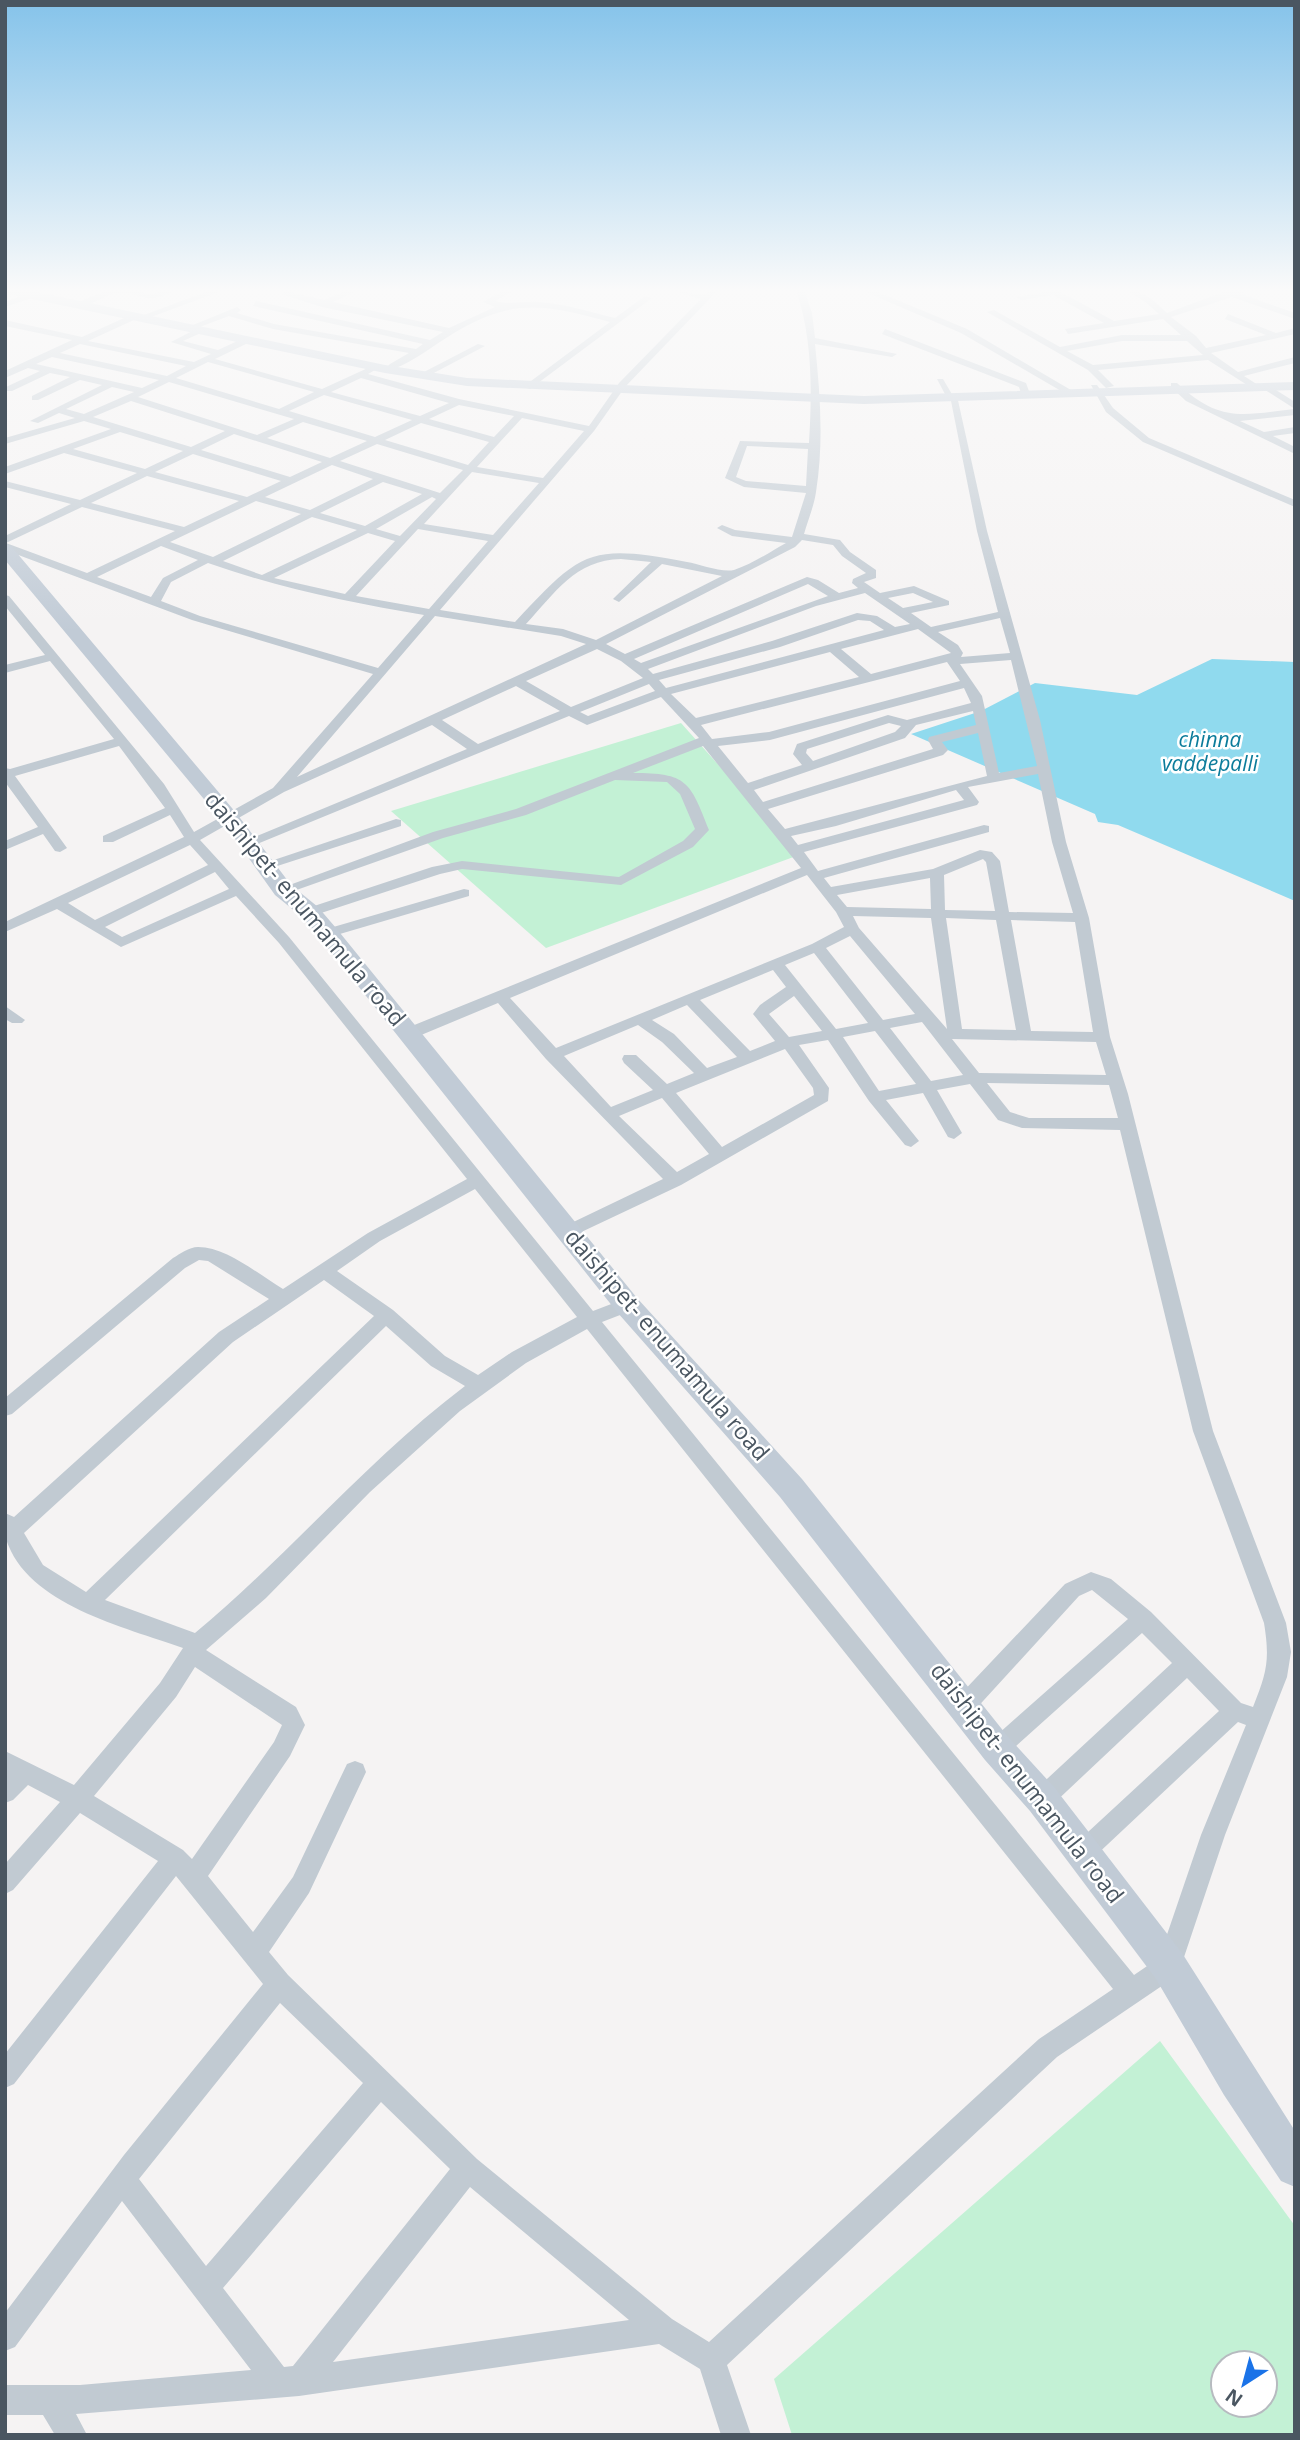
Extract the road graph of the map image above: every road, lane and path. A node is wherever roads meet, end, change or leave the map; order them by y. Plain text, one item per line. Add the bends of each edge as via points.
1 (71, 404) edge
2 (113, 404) edge
3 (151, 404) edge
4 (257, 404) edge
5 (297, 404) edge
6 (364, 404) edge
7 (454, 404) edge
8 (466, 404) edge
9 (609, 404) edge
10 (816, 404) edge
11 (954, 404) edge
12 (1110, 404) edge
13 (1202, 404) edge
14 (59, 410) junction
15 (282, 411) junction
16 (1295, 412) edge
17 (85, 416) junction
18 (519, 416) junction
19 (304, 418) junction
20 (1227, 419) junction
21 (419, 420) junction
22 (35, 421) dead end
23 (122, 428) junction
24 (591, 429) junction
25 (235, 430) junction
26 (1295, 430) edge
27 (1263, 435) junction
28 (261, 437) junction
29 (5, 441) edge
30 (376, 441) junction
31 (496, 441) junction
32 (815, 446) junction
33 (65, 450) junction
34 (191, 451) junction
35 (1295, 451) edge
36 (334, 462) junction
37 (472, 469) junction
38 (5, 471) edge
39 (144, 473) junction
40 (383, 478) junction
41 (291, 481) junction
42 (545, 481) junction
43 (5, 484) edge
44 (811, 490) junction
45 (430, 494) junction
46 (444, 498) junction
47 (253, 499) junction
48 (1295, 504) edge
49 (79, 505) junction
50 (308, 514) junction
51 (417, 526) junction
52 (722, 528) dead end
53 (186, 531) junction
54 (364, 531) junction
55 (797, 538) junction
56 (496, 539) junction
57 (5, 540) edge
58 (403, 540) junction
59 (160, 542) junction
60 (5, 548) edge
61 (211, 560) junction
62 (659, 561) junction
63 (735, 575) junction
64 (87, 577) junction
65 (263, 579) junction
66 (872, 593) junction
67 (836, 596) junction
68 (5, 598) edge
69 (348, 598) junction
70 (619, 599) dead end
71 (154, 602) junction
72 (433, 610) junction
73 (901, 612) junction
74 (1004, 614) junction
75 (519, 624) junction
76 (923, 628) junction
77 (894, 632) junction
78 (597, 643) junction
79 (831, 647) junction
80 (1016, 656) junction
81 (53, 657) junction
82 (625, 658) junction
83 (954, 658) junction
84 (5, 669) edge
85 (380, 672) junction
86 (645, 674) junction
87 (866, 677) junction
88 (516, 681) junction
89 (967, 683) junction
90 (663, 692) junction
91 (976, 706) junction
92 (568, 713) junction
93 (432, 719) junction
94 (693, 723) junction
95 (908, 724) junction
96 (981, 728) junction
97 (122, 741) junction
98 (707, 741) junction
99 (476, 749) junction
100 (812, 766) junction
101 (1042, 769) junction
102 (6, 773) edge
103 (612, 776) junction
104 (993, 779) junction
105 (959, 785) junction
106 (745, 789) junction
107 (278, 791) junction
108 (760, 807) junction
109 (173, 809) junction
110 (230, 818) junction
111 (396, 823) dead end
112 (984, 828) dead end
113 (44, 829) junction
114 (782, 834) junction
115 (108, 839) dead end
116 (192, 839) junction
117 (247, 843) junction
118 (5, 846) edge
119 (60, 848) dead end
120 (793, 851) junction
121 (216, 866) junction
122 (263, 866) junction
123 (811, 873) junction
124 (937, 873) junction
125 (238, 890) junction
126 (283, 890) junction
127 (828, 892) junction
128 (464, 893) dead end
129 (58, 903) junction
130 (843, 911) junction
131 (310, 912) junction
132 (938, 914) junction
133 (1003, 916) junction
134 (1082, 918) junction
135 (95, 926) junction
136 (5, 928) edge
137 (852, 929) junction
138 (328, 933) junction
139 (817, 947) junction
140 (776, 964) junction
141 (795, 988) junction
142 (499, 995) junction
143 (691, 1000) junction
144 (925, 1017) junction
145 (641, 1020) junction
146 (881, 1026) junction
147 (408, 1034) junction
148 (947, 1034) junction
149 (1024, 1034) junction
150 (834, 1035) junction
151 (1102, 1037) junction
152 (787, 1043) junction
153 (552, 1055) junction
154 (747, 1058) junction
155 (630, 1059) dead end
156 (704, 1074) junction
157 (973, 1078) junction
158 (1115, 1080) junction
159 (926, 1085) junction
160 (663, 1091) junction
161 (875, 1097) junction
162 (608, 1114) junction
163 (1126, 1124) junction
164 (954, 1133) dead end
165 (911, 1142) dead end
166 (720, 1155) junction
167 (478, 1180) junction
168 (675, 1181) junction
169 (569, 1231) junction
170 (325, 1271) junction
171 (281, 1297) junction
172 (627, 1305) junction
173 (386, 1315) junction
174 (587, 1318) junction
175 (481, 1386) junction
176 (5, 1409) edge
177 (8, 1526) edge
178 (88, 1603) junction
179 (1143, 1619) junction
180 (196, 1649) junction
181 (1188, 1663) junction
182 (965, 1705) junction
183 (1234, 1712) junction
184 (1261, 1719) junction
185 (997, 1749) junction
186 (16, 1766) edge
187 (355, 1772) dead end
188 (5, 1792) edge
189 (77, 1799) junction
190 (1042, 1799) junction
191 (1083, 1852) junction
192 (175, 1858) junction
193 (194, 1877) junction
194 (5, 1882) edge
195 (253, 1954) junction
196 (1169, 1966) junction
197 (279, 1984) junction
198 (1132, 1992) junction
199 (5, 2076) edge
200 (381, 2082) junction
201 (1295, 2167) edge
202 (468, 2168) junction
203 (122, 2179) junction
204 (205, 2288) junction
205 (663, 2329) junction
206 (5, 2337) edge
207 (711, 2360) junction
208 (288, 2383) junction
209 (5, 2400) edge
210 (52, 2402) junction
211 (72, 2435) edge
212 (736, 2435) edge

1 - 14 street
2 - 17 street
3 - 25 street
4 - 15 street
5 - 15 street
6 - 21 street
7 - 21 street
8 - 18 street
9 - 24 street
10 - 32 street
11 - 74 street
12 - 48 street via 1120,421 1146,440
13 - 20 street
14 - 17 street
14 - 22 street
15 - 19 street
16 - 20 street
17 - 23 street
17 - 29 street
18 - 24 street
18 - 31 street
19 - 28 street
19 - 30 street
20 - 27 street
21 - 30 street
21 - 31 street
23 - 33 street
23 - 34 street
24 - 42 street
25 - 28 street
25 - 34 street
26 - 27 street
27 - 35 street
28 - 36 street
30 - 36 street
30 - 37 street
31 - 37 street
32 - 44 street
32 - 44 street via 743,443 730,478 744,484
33 - 38 street
33 - 39 street
34 - 39 street
34 - 41 street
36 - 40 street
36 - 41 street
37 - 42 street
37 - 46 street
39 - 47 street
39 - 49 street
40 - 45 street
40 - 50 street
41 - 47 street
42 - 56 street
43 - 49 street
44 - 55 street
45 - 46 street
45 - 54 street
46 - 51 street
47 - 50 street
47 - 53 street
49 - 53 street
49 - 57 street
50 - 54 street
50 - 61 street
51 - 56 street
51 - 58 street
52 - 55 street via 732,533
53 - 59 street
54 - 58 street
54 - 65 street
55 - 63 street
55 - 66 street via 836,542 872,572 858,581
56 - 72 street
58 - 69 street
59 - 61 street
59 - 64 street
60 - 64 street
60 - 110 main road, daishipet- enumamula road
61 - 65 street
61 - 71 street via 167,580
62 - 63 street
62 - 70 street
62 - 75 street via 591,559 578,566
63 - 78 street
64 - 71 street
65 - 69 street
66 - 67 street
66 - 73 street
66 - 73 street via 914,589 945,603
67 - 82 street via 807,580
67 - 86 street
68 - 81 street
69 - 72 street
71 - 85 street
72 - 75 street
72 - 85 street
73 - 76 street
74 - 76 street
74 - 80 street
75 - 78 street
76 - 77 street
76 - 83 street via 954,648
77 - 79 street
77 - 86 street via 873,618 857,616 776,644
78 - 82 street
78 - 88 street
79 - 87 street
79 - 90 street
80 - 83 street
80 - 101 street
81 - 84 street
81 - 97 street
82 - 86 street
83 - 87 street
83 - 89 street
85 - 107 street
86 - 90 street
86 - 92 street
87 - 94 street
88 - 92 street
88 - 93 street
89 - 91 street via 976,696
89 - 98 street via 770,736
90 - 92 street via 587,721
90 - 94 street
91 - 95 street
91 - 96 street
92 - 99 street
93 - 99 street
93 - 107 street
94 - 98 street
95 - 100 street via 900,735
95 - 100 street via 888,719 807,745 798,752
96 - 104 street
96 - 108 street via 934,740 942,750 938,752
97 - 102 street
97 - 109 street
98 - 103 street
98 - 106 street
99 - 117 street
100 - 106 street
101 - 104 street
101 - 134 street
102 - 113 street
103 - 126 street via 521,812 438,835
103 - 131 street via 677,780 685,787 702,830 688,844 621,881 462,865
104 - 105 street
105 - 114 street
105 - 120 street via 972,802
106 - 108 street
107 - 110 street
108 - 114 street
109 - 115 street
109 - 116 street
110 - 116 street
110 - 117 main road, daishipet- enumamula road
111 - 122 street
112 - 123 street
113 - 118 street
113 - 119 street
114 - 120 street
116 - 121 street
116 - 129 street
117 - 122 main road, daishipet- enumamula road
120 - 123 street
121 - 125 street
121 - 135 street
122 - 126 main road, daishipet- enumamula road
123 - 127 street
123 - 142 street
124 - 127 street
124 - 132 street
124 - 133 street via 980,854 991,857
125 - 135 street via 125,942
125 - 167 street via 284,940
126 - 131 main road, daishipet- enumamula road
127 - 130 street
128 - 138 street
129 - 135 street
129 - 136 street
130 - 132 street
130 - 137 street
131 - 138 main road, daishipet- enumamula road
132 - 133 street
132 - 148 street
133 - 134 street
133 - 149 street
134 - 151 street
137 - 139 street
137 - 144 street
138 - 147 main road, daishipet- enumamula road
139 - 140 street
139 - 146 street
140 - 141 street
140 - 143 street
141 - 150 street
141 - 152 street via 761,1014
142 - 147 street
142 - 153 street
143 - 145 street
143 - 154 street
144 - 146 street
144 - 148 street
145 - 153 street
145 - 156 street via 668,1038
146 - 150 street
146 - 159 street
147 - 169 main road, daishipet- enumamula road
148 - 149 street
148 - 157 street
149 - 151 street
150 - 152 street
150 - 161 street
151 - 158 street
152 - 154 street
152 - 166 street via 821,1088 822,1097
153 - 162 street
154 - 156 street
155 - 160 street
156 - 160 street
157 - 158 street
157 - 159 street
157 - 163 street via 997,1109 1013,1121
158 - 163 street
159 - 161 street
159 - 164 street
160 - 162 street
160 - 166 street
161 - 165 street
162 - 168 street
163 - 184 street via 1203,1431 1275,1623 1280,1652
166 - 168 street
167 - 170 street via 374,1237
167 - 174 street
168 - 169 street
169 - 172 main road, daishipet- enumamula road
170 - 171 street
170 - 173 street
171 - 176 street via 212,1255 196,1253 178,1263
171 - 177 street via 226,1337
172 - 174 street
172 - 182 main road, daishipet- enumamula road via 791,1488
173 - 175 street via 438,1360
173 - 178 street
174 - 175 street via 545,1340
174 - 198 street
175 - 180 street via 373,1477
177 - 178 street via 23,1557 36,1571
178 - 180 street
179 - 181 street
179 - 182 street via 1104,1585 1082,1583
179 - 185 street
180 - 189 street via 168,1690
180 - 193 street via 288,1714 294,1725
181 - 183 street
181 - 190 street
182 - 185 main road, daishipet- enumamula road
183 - 184 street
183 - 191 street
184 - 196 street via 1217,1822
185 - 190 main road, daishipet- enumamula road
186 - 188 street
186 - 189 street
187 - 195 street via 301,1885
189 - 192 street
189 - 194 street
190 - 191 main road, daishipet- enumamula road
191 - 196 main road, daishipet- enumamula road
192 - 193 street
192 - 199 street
193 - 195 street
195 - 197 street
196 - 198 street
196 - 201 main road, daishipet- enumamula road
197 - 200 street
197 - 203 street
198 - 207 street via 1048,2048
200 - 202 street
200 - 204 street
202 - 205 street
202 - 208 street
203 - 204 street
203 - 206 street
204 - 208 street
205 - 207 street
205 - 208 street via 499,2357
207 - 212 street
208 - 210 street
209 - 210 street
210 - 211 street

